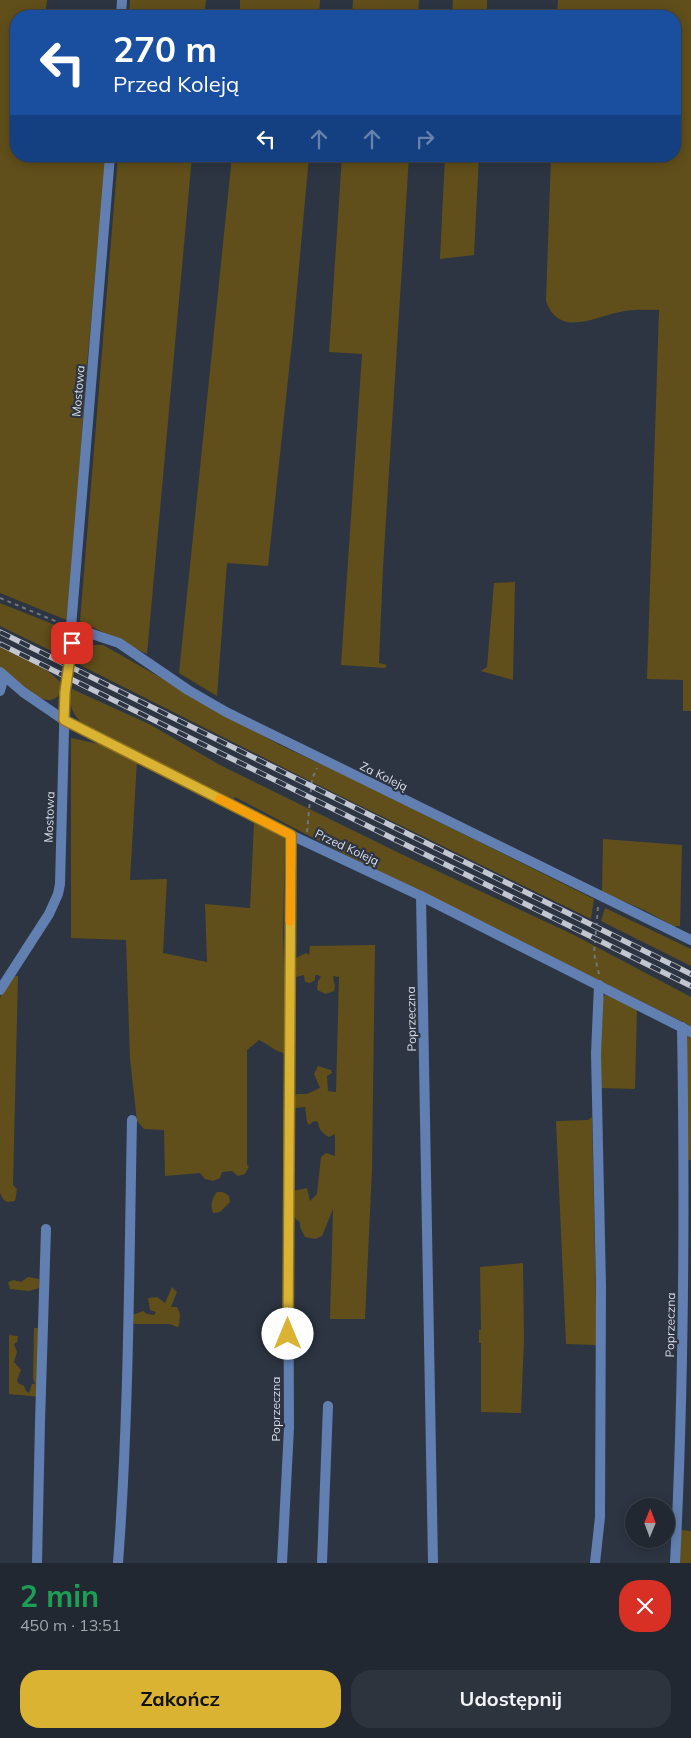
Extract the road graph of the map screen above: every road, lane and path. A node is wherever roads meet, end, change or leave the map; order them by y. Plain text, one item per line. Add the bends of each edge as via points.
1 (110, 162) edge
2 (0, 598) edge
3 (51, 619) dead end
4 (74, 628) junction
5 (2, 674) edge
6 (0, 691) edge
7 (64, 720) junction
8 (322, 759) junction
9 (291, 835) junction
10 (302, 840) junction
11 (600, 895) junction
12 (421, 896) junction
13 (691, 940) edge
14 (599, 985) junction
15 (0, 990) edge
16 (686, 1030) edge
17 (132, 1120) dead end
18 (46, 1229) dead end
19 (328, 1406) dead end
20 (37, 1563) edge
21 (118, 1563) edge
22 (282, 1563) edge
23 (322, 1563) edge
24 (433, 1563) edge
25 (594, 1563) edge
26 (675, 1563) edge

1 - 4 street, Mostowa
2 - 3 path
4 - 7 street, Mostowa
4 - 8 street, Za Koleją via 119,644 202,698
5 - 6 street
5 - 7 street, Przed Koleją
7 - 9 street, Przed Koleją
7 - 15 street, Mostowa via 58,894 49,914
8 - 10 path via 312,779 309,825
8 - 11 street, Za Koleją
9 - 10 street, Przed Koleją
9 - 22 street, Poprzeczna via 289,1428
10 - 12 street, Przed Koleją
11 - 13 street, Za Koleją
11 - 14 path via 594,953
12 - 14 street, Przed Koleją
12 - 24 street, Poprzeczna
14 - 16 street, Przed Koleją
14 - 25 street via 596,1053 601,1286 600,1517
16 - 26 street, Poprzeczna via 680,1471
17 - 21 street via 126,1396
18 - 20 street
19 - 23 street

